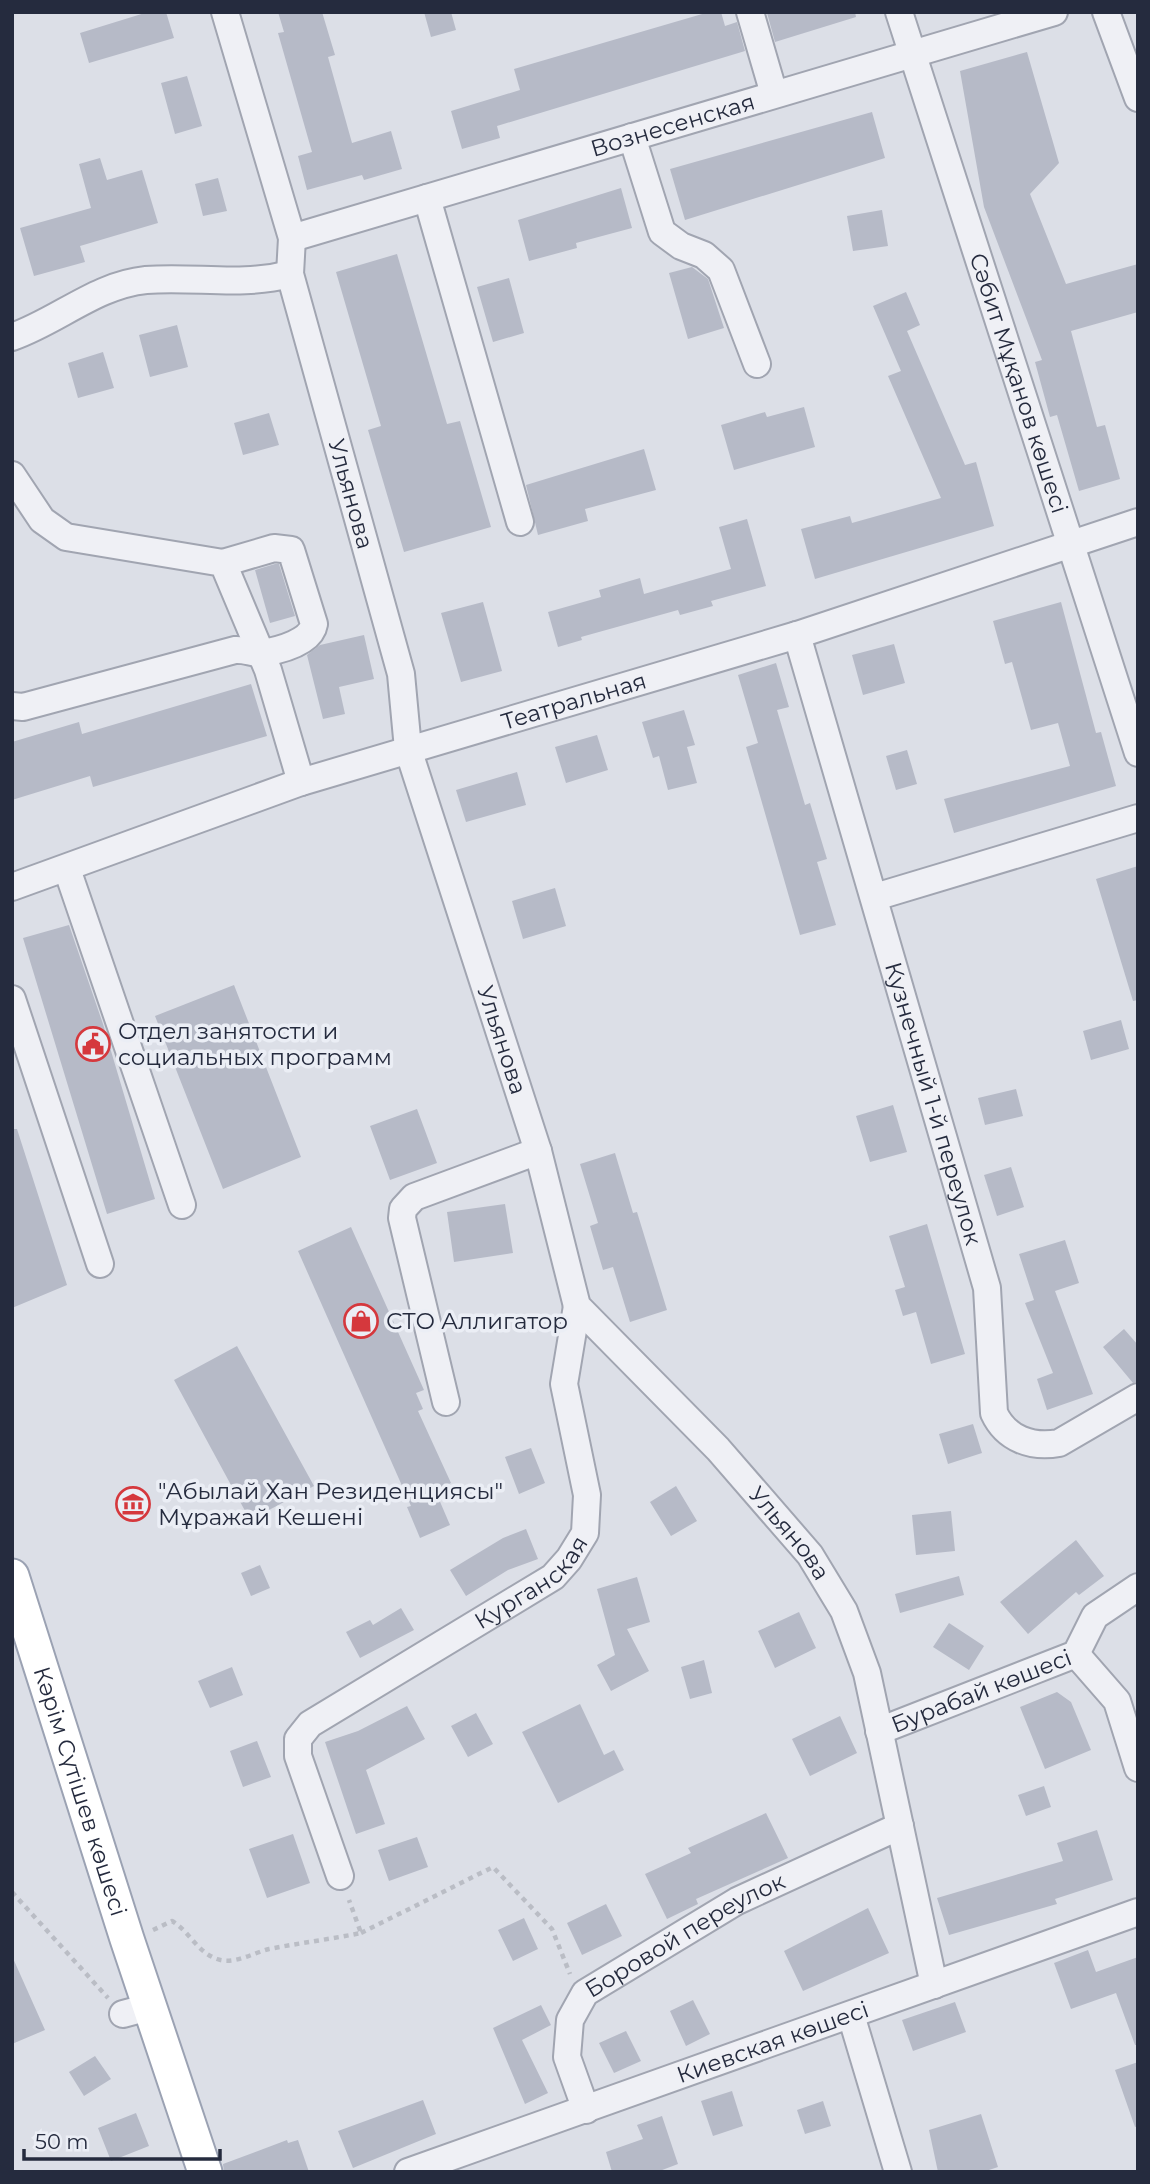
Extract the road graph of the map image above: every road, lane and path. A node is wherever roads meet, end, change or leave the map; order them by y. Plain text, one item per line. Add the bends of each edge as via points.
1 (225, 12) edge
2 (750, 12) edge
3 (900, 12) edge
4 (1054, 12) edge
5 (1106, 12) edge
6 (912, 53) junction
7 (774, 94) junction
8 (1138, 98) edge
9 (632, 137) junction
10 (427, 198) junction
11 (292, 238) junction
12 (290, 274) junction
13 (12, 337) edge
14 (757, 364) dead end
15 (12, 475) edge
16 (520, 522) dead end
17 (1138, 522) edge
18 (1070, 544) junction
19 (223, 564) junction
20 (797, 635) junction
21 (260, 654) junction
22 (12, 706) edge
23 (408, 749) junction
24 (1138, 753) edge
25 (301, 782) junction
26 (1138, 818) edge
27 (67, 869) junction
28 (12, 887) edge
29 (875, 897) junction
30 (12, 999) edge
31 (538, 1151) junction
32 (182, 1205) dead end
33 (100, 1264) dead end
34 (577, 1306) junction
35 (1138, 1397) edge
36 (446, 1402) dead end
37 (12, 1576) edge
38 (1138, 1587) edge
39 (1076, 1654) junction
40 (1127, 1696) edge
41 (879, 1731) junction
42 (1138, 1768) edge
43 (900, 1826) junction
44 (340, 1876) joint
45 (12, 1892) edge
46 (1138, 1912) edge
47 (361, 1933) junction
48 (127, 1939) junction
49 (934, 1985) junction
50 (585, 1993) junction
51 (136, 2011) junction
52 (851, 2015) junction
53 (586, 2110) junction
54 (205, 2172) edge
55 (408, 2172) edge
56 (898, 2172) edge

1 - 11 street, Ульянова
2 - 7 street
3 - 6 street, Сәбит Мұқанов көшесі
4 - 6 street, Вознесенская
5 - 8 street
6 - 7 street, Вознесенская
6 - 18 street, Сәбит Мұқанов көшесі
7 - 9 street, Вознесенская
9 - 10 street, Вознесенская
9 - 14 street via 662,232 721,270
10 - 11 street, Вознесенская
10 - 16 street
11 - 12 street, Ульянова
12 - 13 street via 242,283 145,281 118,286
12 - 23 street, Ульянова via 401,674
15 - 19 street via 42,520 66,537
17 - 18 street, Театральная
18 - 20 street, Театральная
18 - 24 street, Сәбит Мұқанов көшесі
19 - 21 street
19 - 21 street via 280,547 295,554 314,629 307,638
20 - 23 street, Театральная
20 - 29 street, Кузнечный 1-й переулок
21 - 22 street via 235,650 23,707
21 - 25 street
23 - 25 street, Театральная
23 - 31 street, Ульянова
25 - 27 street, Театральная
26 - 29 street
27 - 28 street, Театральная
27 - 32 street
29 - 35 street, Кузнечный 1-й переулок via 988,1288 994,1413 999,1425 1020,1440 1045,1446 1059,1443
30 - 33 street
31 - 34 street, Ульянова
31 - 36 street via 414,1197 403,1209
34 - 41 street, Ульянова via 718,1449 810,1555 844,1611 867,1673
34 - 44 street, Курганская via 564,1384 587,1495 584,1533 553,1577 310,1724 298,1739 298,1756
37 - 48 main road, Кәрім Сүтішев көшесі
38 - 39 street, Бурабай көшесі via 1095,1616
39 - 40 street
39 - 41 street, Бурабай көшесі
40 - 42 street
41 - 43 street, Ульянова
43 - 49 street, Ульянова
43 - 50 street, Боровой переулок via 737,1901
44 - 47 path
45 - 51 path
46 - 49 street, Киевская көшесі
47 - 48 path via 220,1960 201,1951 188,1931 172,1921
47 - 50 path via 493,1867 552,1929 565,1968
48 - 51 main road, Кәрім Сүтішев көшесі
49 - 52 street, Киевская көшесі
50 - 53 street, Боровой переулок via 570,2020 567,2057
51 - 54 main road, Кәрім Сүтішев көшесі
52 - 53 street, Киевская көшесі
52 - 56 street
53 - 55 street, Киевская көшесі

